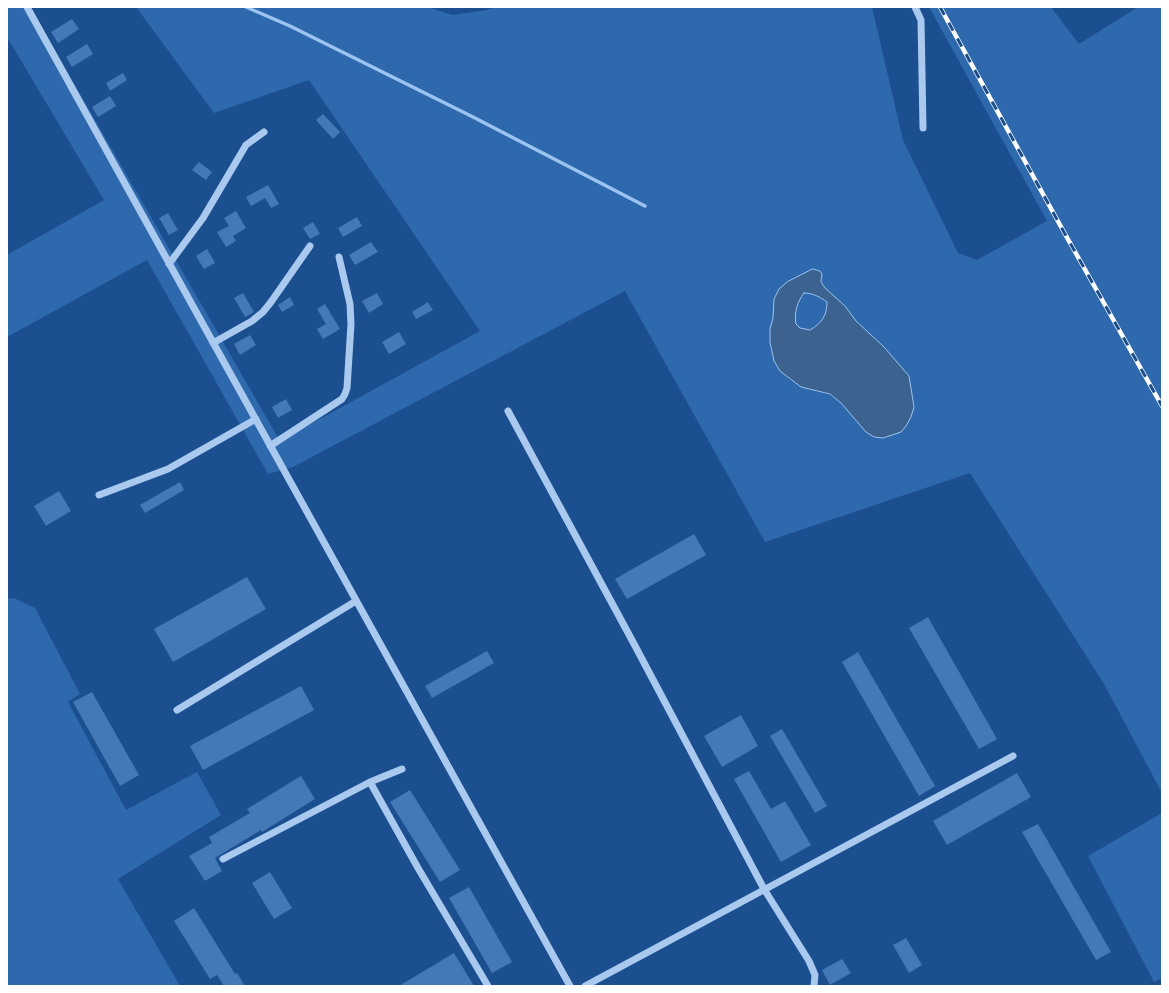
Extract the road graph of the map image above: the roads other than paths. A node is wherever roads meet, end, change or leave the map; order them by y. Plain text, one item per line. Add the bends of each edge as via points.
1 (27, 7) edge
2 (915, 7) edge
3 (923, 128) dead end
4 (264, 132) dead end
5 (310, 246) dead end
6 (339, 258) dead end
7 (169, 264) junction
8 (213, 343) junction
9 (508, 412) dead end
10 (256, 420) junction
11 (270, 446) junction
12 (99, 495) dead end
13 (356, 601) junction
14 (177, 710) dead end
15 (1013, 756) dead end
16 (402, 769) dead end
17 (370, 782) junction
18 (223, 859) dead end
19 (764, 890) junction
20 (488, 986) edge
21 (570, 986) edge
22 (585, 986) edge
23 (814, 986) edge

1 - 7 street
2 - 3 street via 921,20
4 - 7 street via 246,145 203,218
5 - 8 street via 263,312
6 - 11 street via 350,304 351,324 345,394 336,403
7 - 8 street
8 - 10 street
9 - 19 street
10 - 11 street
10 - 12 street via 168,469
11 - 13 street
13 - 14 street
13 - 21 street
15 - 19 street
16 - 17 street
17 - 18 street
17 - 20 street
19 - 22 street
19 - 23 street via 809,961 814,975

